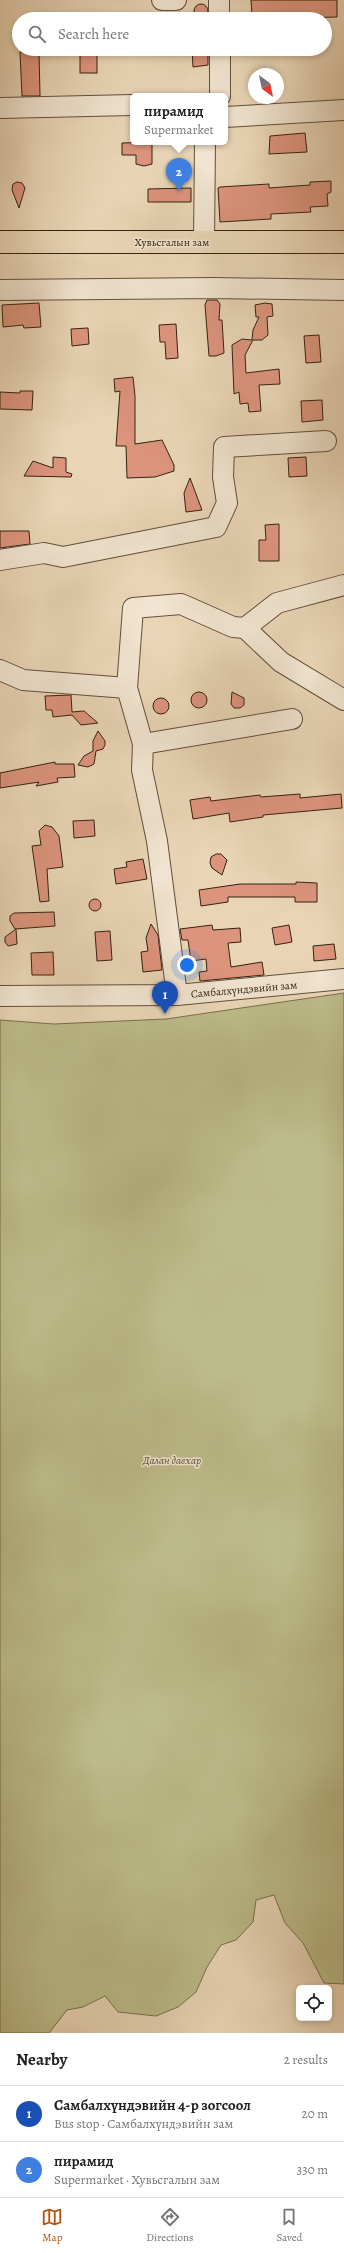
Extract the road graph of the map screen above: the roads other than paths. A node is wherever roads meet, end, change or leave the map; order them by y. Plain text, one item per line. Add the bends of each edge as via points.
1 (162, 0) edge
2 (176, 0) edge
3 (219, 0) edge
4 (219, 12) edge
5 (220, 56) edge
6 (220, 93) edge
7 (130, 105) edge
8 (0, 108) edge
9 (344, 110) edge
10 (228, 117) edge
11 (205, 145) edge
12 (0, 242) edge
13 (204, 242) junction
14 (344, 242) edge
15 (0, 290) edge
16 (344, 290) edge
17 (326, 441) dead end
18 (0, 560) edge
19 (344, 585) edge
20 (245, 628) junction
21 (0, 670) edge
22 (127, 688) junction
23 (344, 700) edge
24 (292, 719) dead end
25 (143, 744) junction
26 (344, 979) edge
27 (177, 995) junction
28 (0, 996) edge

1 - 2 street
3 - 4 street
5 - 6 street
7 - 8 street
9 - 10 street
11 - 13 street
12 - 13 main road, Хувьсгалын зам
13 - 14 main road, Хувьсгалын зам
15 - 16 street
17 - 18 street via 224,447 223,476 227,503 216,527 63,557 44,553
19 - 20 street via 277,603
20 - 22 street via 233,627 181,604 133,608
20 - 23 street via 281,662
21 - 22 street via 23,680
22 - 25 street
24 - 25 street
25 - 27 street via 142,770 157,841
26 - 27 street, Самбалхүндэвийн зам
27 - 28 street, Самбалхүндэвийн зам

